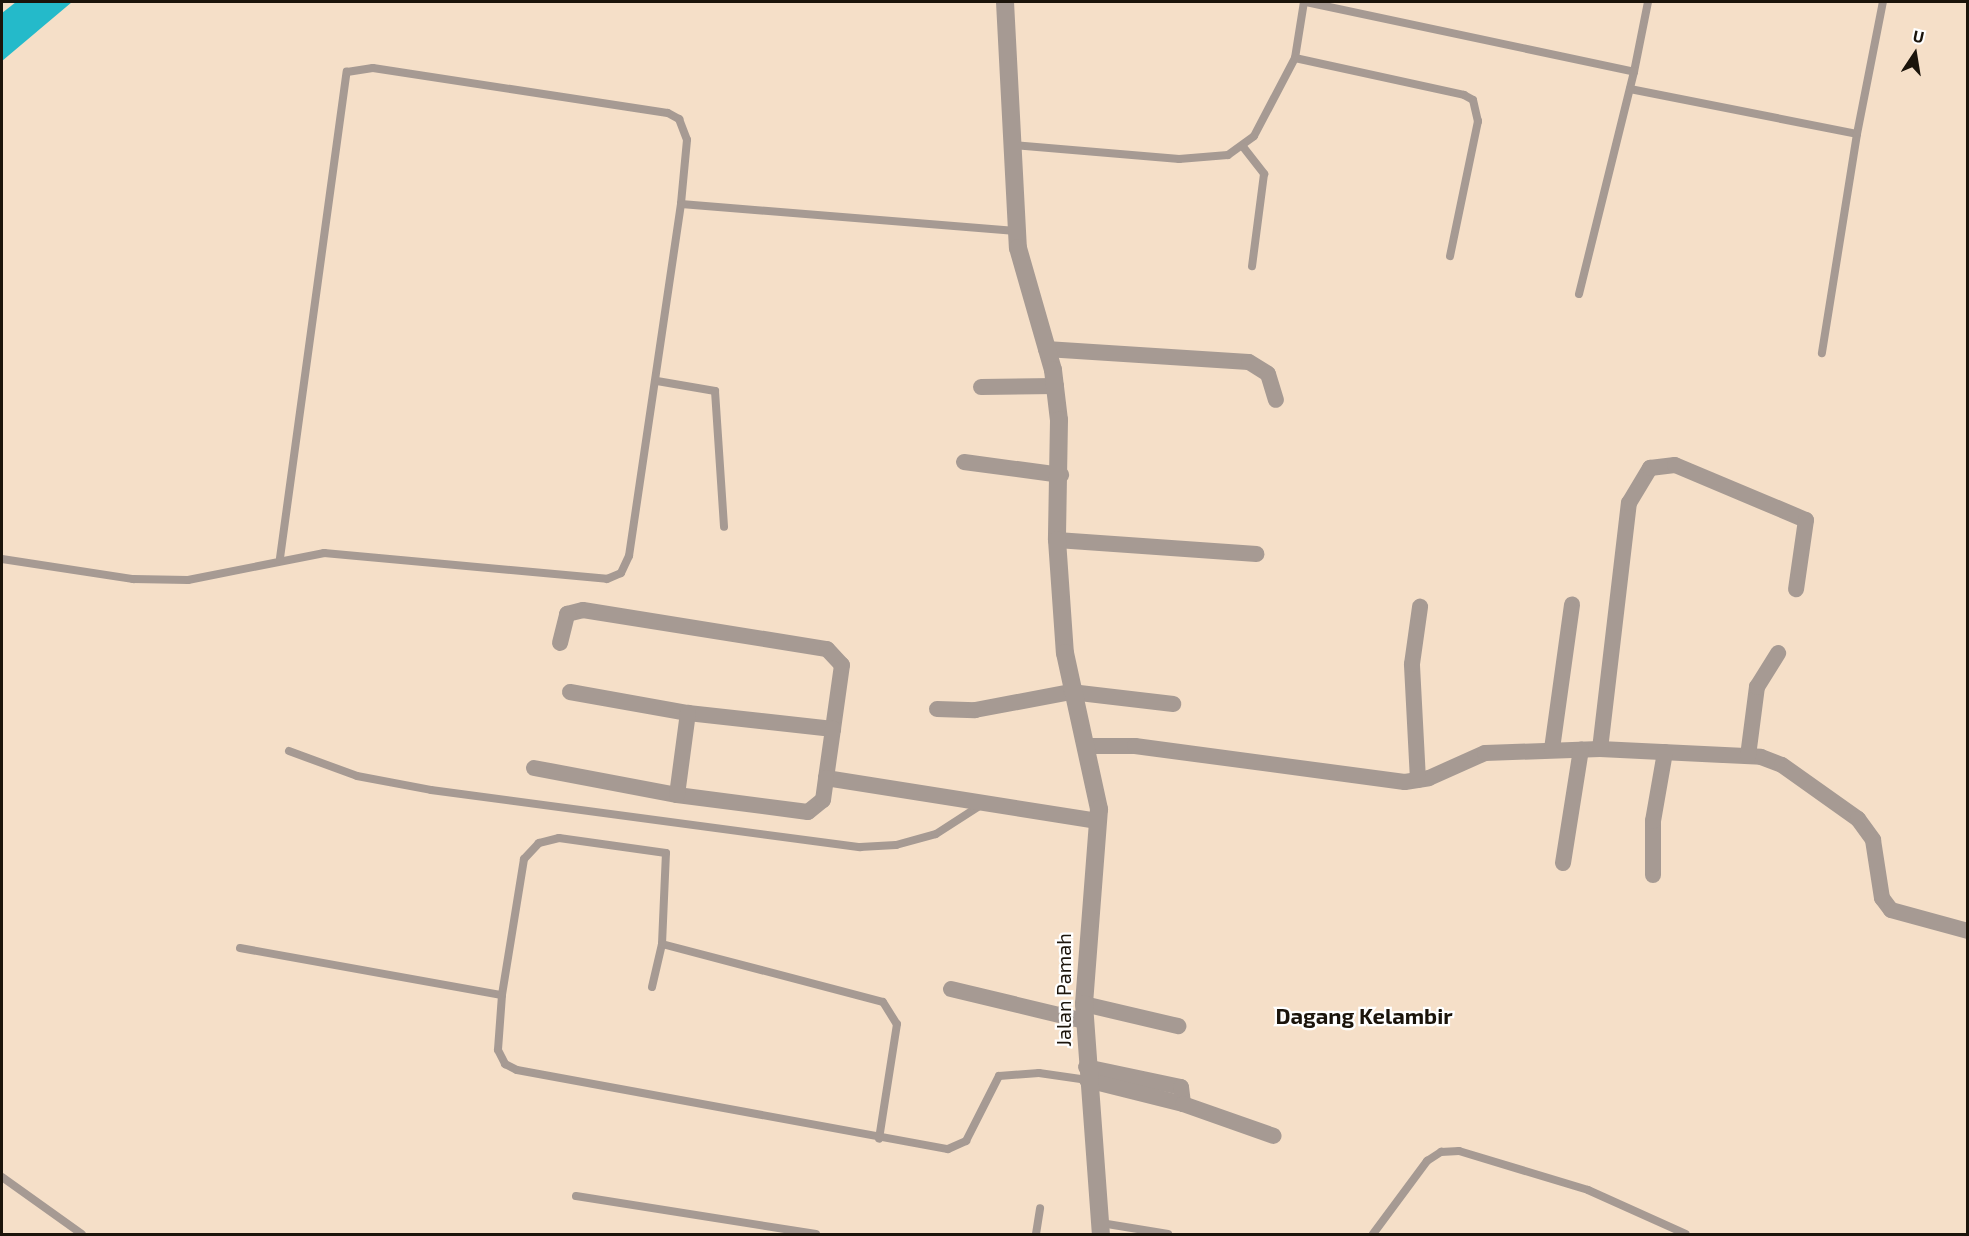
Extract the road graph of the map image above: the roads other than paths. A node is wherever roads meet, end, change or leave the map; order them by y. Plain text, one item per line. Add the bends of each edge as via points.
1 (1005, 2) edge
2 (1305, 2) edge
3 (1648, 2) edge
4 (1883, 2) edge
5 (1295, 58) junction
6 (1634, 72) junction
7 (1630, 89) junction
8 (1857, 134) junction
9 (1014, 145) junction
10 (1244, 148) junction
11 (681, 204) junction
12 (1016, 231) junction
13 (1450, 256) dead end
14 (1251, 266) dead end
15 (1579, 294) dead end
16 (1046, 349) junction
17 (1822, 353) dead end
18 (657, 381) junction
19 (1056, 386) junction
20 (981, 387) dead end
21 (1276, 400) dead end
22 (964, 462) dead end
23 (1061, 475) junction
24 (724, 527) dead end
25 (1057, 540) junction
26 (1257, 554) dead end
27 (280, 558) junction
28 (2, 559) edge
29 (1796, 589) dead end
30 (1572, 603) dead end
31 (1420, 607) dead end
32 (560, 643) dead end
33 (1778, 653) dead end
34 (570, 692) dead end
35 (1071, 692) junction
36 (1173, 704) dead end
37 (937, 709) dead end
38 (688, 713) junction
39 (833, 729) junction
40 (1085, 747) junction
41 (1552, 749) junction
42 (1581, 749) junction
43 (1600, 749) junction
44 (289, 751) dead end
45 (1665, 752) junction
46 (1748, 756) junction
47 (534, 768) dead end
48 (826, 778) junction
49 (1418, 780) junction
50 (677, 795) junction
51 (985, 803) junction
52 (1098, 821) junction
53 (1563, 863) dead end
54 (1653, 875) dead end
55 (1968, 931) edge
56 (662, 944) junction
57 (240, 948) dead end
58 (652, 987) dead end
59 (951, 989) dead end
60 (502, 995) junction
61 (1084, 1012) junction
62 (1178, 1026) dead end
63 (1086, 1073) junction
64 (1274, 1136) dead end
65 (879, 1139) junction
66 (2, 1178) edge
67 (576, 1196) dead end
68 (1040, 1208) dead end
69 (1101, 1229) edge
70 (82, 1234) edge
71 (816, 1234) edge
72 (1036, 1234) edge
73 (1168, 1234) edge
74 (1373, 1234) edge
75 (1686, 1234) edge

1 - 9 street, Jalan Pamah
2 - 5 lane
2 - 6 lane
3 - 6 lane
4 - 8 lane
5 - 10 lane
5 - 13 lane via 1473,100 1478,121
6 - 7 lane
7 - 8 lane
7 - 15 lane
8 - 17 lane
9 - 10 lane via 1179,159 1228,155
9 - 12 street, Jalan Pamah
10 - 14 lane via 1264,174
11 - 12 lane
11 - 18 lane
11 - 27 lane via 687,140 679,119 668,113 373,68 347,72
12 - 16 street, Jalan Pamah
16 - 19 street, Jalan Pamah
16 - 21 street via 1249,362 1268,374
18 - 24 lane via 715,391
18 - 27 lane via 621,573 607,579 324,553
19 - 20 street
19 - 23 street, Jalan Pamah
22 - 23 street
23 - 25 street, Jalan Pamah
25 - 26 street
25 - 35 street, Jalan Pamah
27 - 28 lane via 188,580 134,579
29 - 43 street via 1806,520 1675,465 1650,468 1629,503
30 - 41 street
31 - 49 street via 1412,664
32 - 39 street via 567,614 583,610 828,649 842,665
33 - 46 street via 1757,687
34 - 38 street
35 - 36 street
35 - 37 street via 975,710
35 - 40 street, Jalan Pamah
38 - 39 street
38 - 50 street
39 - 48 street
40 - 49 street via 1123,745
40 - 52 street, Jalan Pamah
41 - 42 street
41 - 49 street via 1485,753
42 - 43 street
42 - 53 street
43 - 45 street
44 - 51 lane via 357,776 431,790 860,847 896,845 936,834
45 - 46 street
45 - 54 street via 1653,821
46 - 55 street via 1782,765 1858,819 1873,840 1882,898 1891,910
47 - 50 street
48 - 50 street via 823,800 808,812
48 - 51 street
51 - 52 street
52 - 61 street, Jalan Pamah
56 - 58 lane
56 - 60 lane via 666,853 559,838 540,843 524,859
56 - 65 lane via 883,1002 897,1024
57 - 60 lane
59 - 61 street
60 - 65 lane via 498,1050 505,1064 517,1070
61 - 62 street
61 - 63 street, Jalan Pamah
63 - 64 street
63 - 65 lane via 999,1076 958,1147
63 - 69 street, Jalan Pamah
66 - 70 lane
67 - 71 lane
68 - 72 lane
69 - 73 lane
74 - 75 lane via 1427,1161 1441,1152 1460,1151 1587,1190

